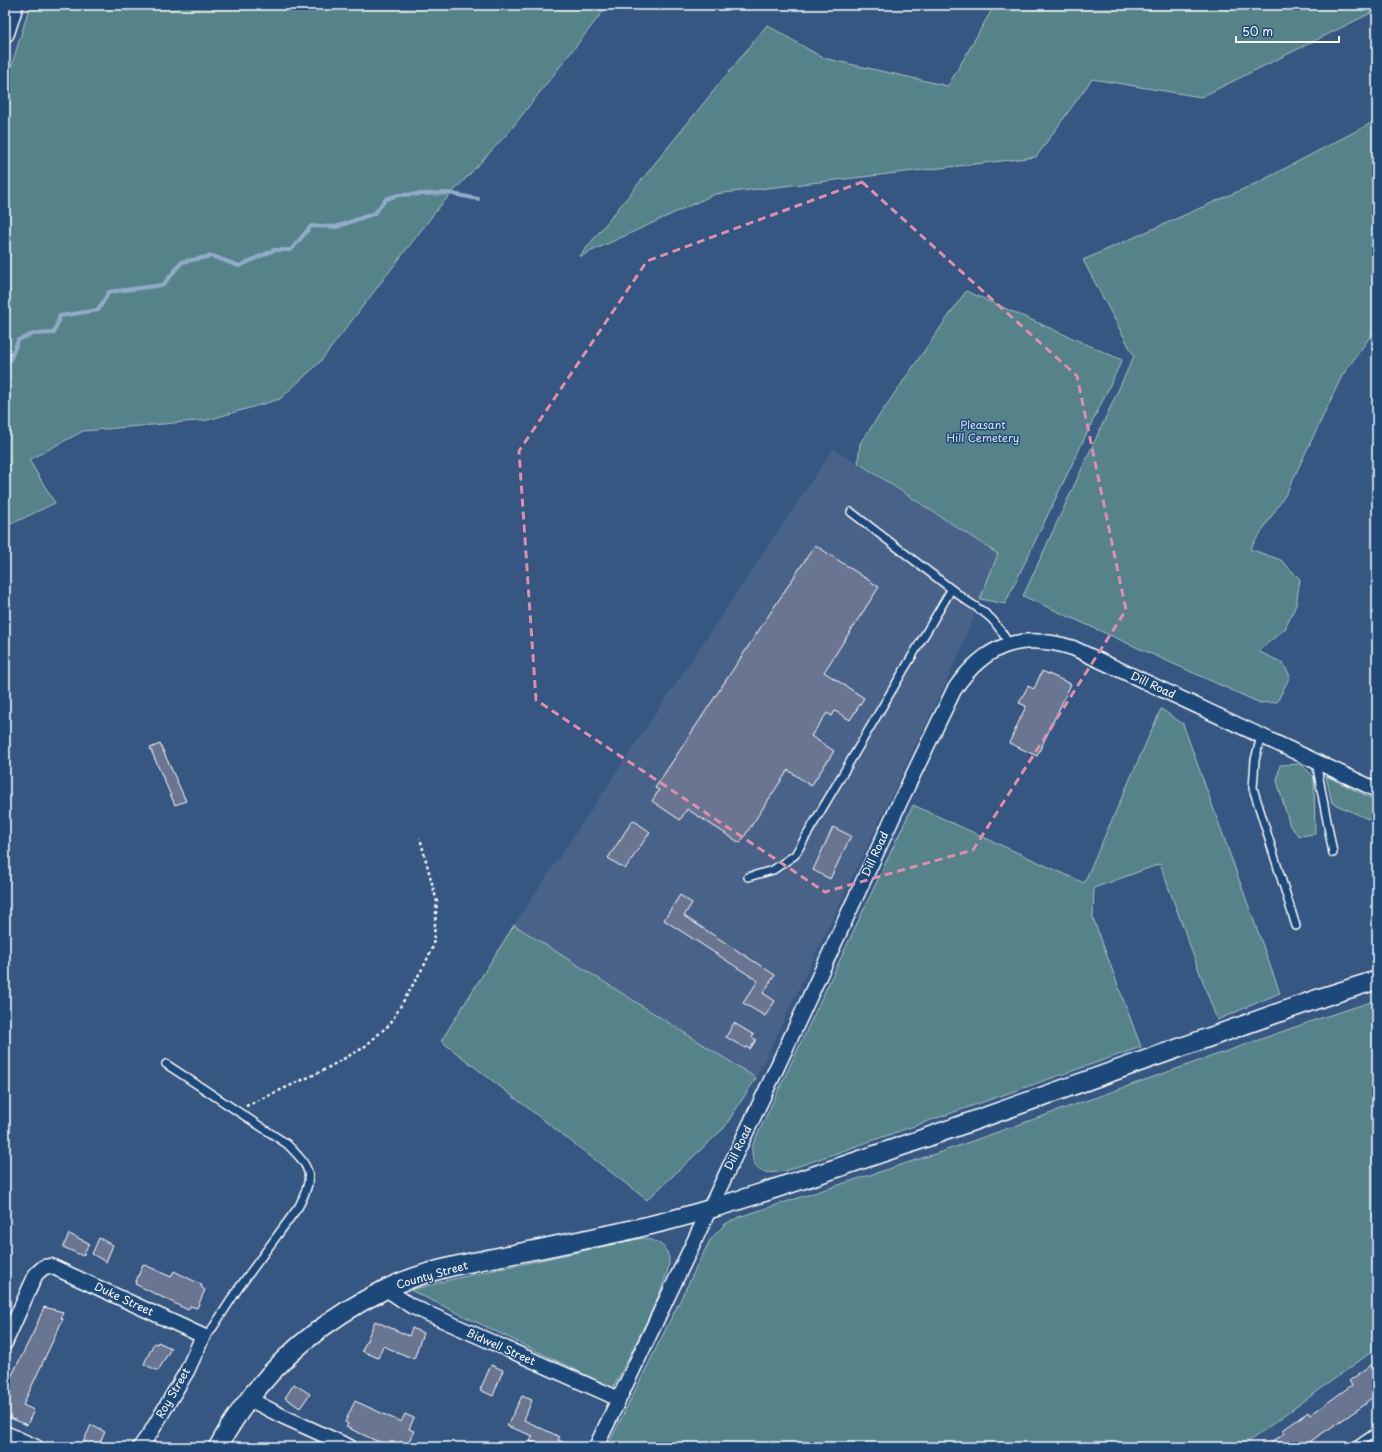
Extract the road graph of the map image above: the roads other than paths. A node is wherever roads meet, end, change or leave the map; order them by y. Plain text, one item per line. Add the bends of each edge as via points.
1 (14, 5) edge
2 (5, 33) edge
3 (850, 512) dead end
4 (951, 590) junction
5 (1009, 644) junction
6 (1260, 736) junction
7 (1316, 762) junction
8 (1377, 790) edge
9 (1333, 853) dead end
10 (748, 877) dead end
11 (1296, 926) dead end
12 (1377, 980) edge
13 (166, 1064) dead end
14 (708, 1210) junction
15 (386, 1288) junction
16 (204, 1336) junction
17 (5, 1343) edge
18 (249, 1399) junction
19 (619, 1399) junction
20 (1377, 1431) edge
21 (5, 1433) edge
22 (36, 1447) edge
23 (140, 1447) edge
24 (218, 1447) edge
25 (350, 1447) edge
26 (596, 1447) edge
27 (1354, 1447) edge

1 - 2 street
3 - 4 lane
4 - 5 lane via 997,622
4 - 10 lane via 795,855 772,870
5 - 6 street, Dill Road via 1036,641 1073,648
5 - 14 street, Dill Road via 992,651 978,662 954,690
6 - 7 street, Dill Road
6 - 11 lane via 1253,788
7 - 8 street, Dill Road
7 - 9 lane
12 - 14 street, County Street via 945,1131
13 - 16 lane via 287,1144 308,1168 306,1192 299,1206 242,1283 210,1332
14 - 15 street, County Street via 650,1226 434,1272
14 - 19 street, Dill Road
15 - 18 street, County Street via 324,1325 280,1362
15 - 19 street, Bidwell Street via 411,1306
16 - 17 street, Duke Street via 51,1266 44,1267 36,1274
16 - 23 street, Roy Street via 151,1432
18 - 24 street, County Street
18 - 25 street
19 - 26 street, Dill Road
20 - 27 lane
21 - 22 street

